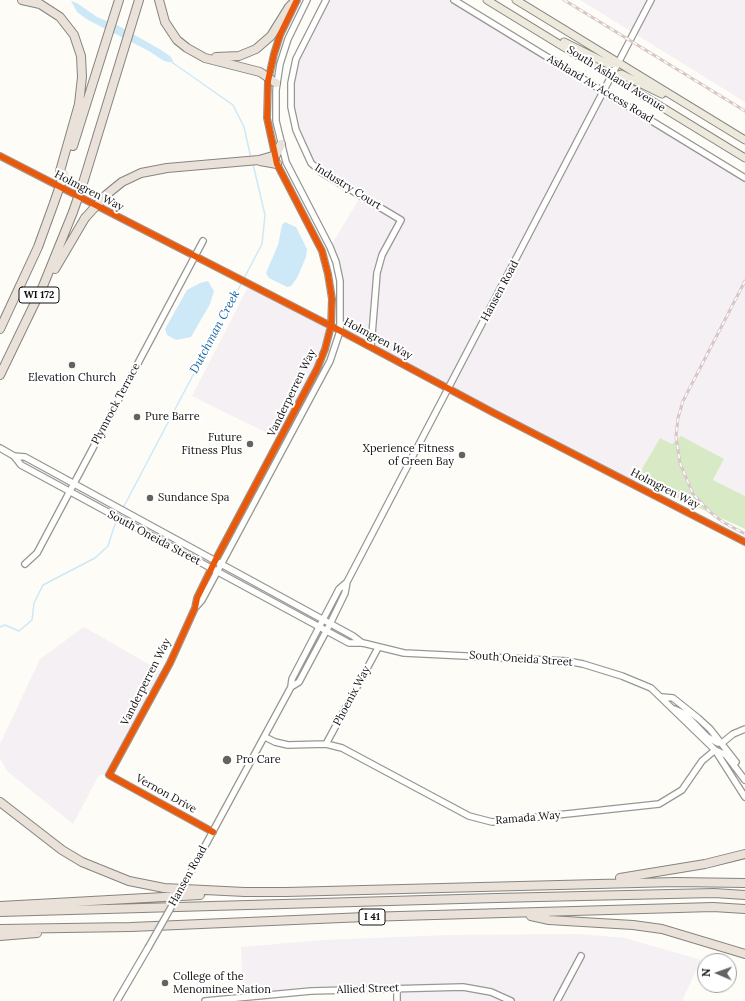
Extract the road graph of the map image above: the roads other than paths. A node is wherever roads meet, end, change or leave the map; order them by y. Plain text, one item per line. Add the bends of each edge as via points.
1 (22, 0) edge
2 (119, 0) edge
3 (139, 0) edge
4 (159, 0) edge
5 (297, 0) edge
6 (307, 0) edge
7 (326, 0) edge
8 (454, 0) edge
9 (487, 0) edge
10 (516, 0) edge
11 (651, 0) edge
12 (536, 30) junction
13 (198, 54) junction
14 (619, 63) junction
15 (268, 76) junction
16 (612, 76) junction
17 (276, 83) junction
18 (604, 92) junction
19 (679, 100) junction
20 (745, 140) edge
21 (281, 144) junction
22 (0, 156) edge
23 (274, 156) junction
24 (745, 158) edge
25 (259, 160) junction
26 (277, 164) junction
27 (62, 172) junction
28 (745, 178) edge
29 (203, 240) dead end
30 (195, 257) junction
31 (43, 286) junction
32 (331, 326) junction
33 (0, 329) edge
34 (340, 331) junction
35 (371, 347) junction
36 (0, 375) edge
37 (449, 388) junction
38 (0, 448) edge
39 (14, 456) junction
40 (73, 484) junction
41 (69, 491) junction
42 (745, 542) edge
43 (215, 561) junction
44 (25, 564) dead end
45 (221, 564) junction
46 (212, 569) junction
47 (217, 572) junction
48 (347, 582) junction
49 (195, 608) junction
50 (322, 620) junction
51 (330, 624) junction
52 (318, 628) junction
53 (326, 632) junction
54 (363, 643) junction
55 (378, 648) junction
56 (291, 687) junction
57 (662, 697) junction
58 (668, 706) junction
59 (745, 729) edge
60 (265, 737) junction
61 (722, 743) junction
62 (326, 744) junction
63 (715, 750) junction
64 (109, 775) joint
65 (745, 775) edge
66 (745, 780) edge
67 (745, 797) edge
68 (0, 802) edge
69 (0, 806) edge
70 (14, 812) junction
71 (213, 832) junction
72 (745, 854) edge
73 (745, 882) edge
74 (539, 885) junction
75 (244, 892) junction
76 (745, 895) edge
77 (0, 906) edge
78 (745, 908) edge
79 (0, 912) edge
80 (522, 913) junction
81 (131, 927) junction
82 (0, 929) edge
83 (0, 936) edge
84 (745, 954) edge
85 (580, 956) dead end
86 (397, 988) junction
87 (223, 1000) edge
88 (117, 1001) edge
89 (205, 1001) edge
90 (397, 1001) edge
91 (511, 1001) edge
92 (557, 1001) edge

1 - 27 highway via 40,4 60,17 74,35 81,56 80,99
2 - 27 highway, WI 172
3 - 31 highway, WI 172, bridge via 83,183
4 - 13 highway via 165,22 171,32 177,40
5 - 13 highway via 289,7 271,36 256,49 231,58
5 - 15 street, Vanderperren Way via 280,35
6 - 17 street, Vanderperren Way via 288,39
7 - 35 street, Industry Court via 296,59 291,83 291,107 296,130 311,163 321,172 401,220 382,255 377,273
8 - 18 street, Ashland Av Access Road
9 - 12 main road, South Ashland Avenue
10 - 14 main road, South Ashland Avenue
11 - 14 street, Hansen Road
12 - 14 main road via 608,64
12 - 16 main road, South Ashland Avenue
13 - 15 highway
14 - 16 street, Hansen Road
14 - 19 main road, South Ashland Avenue
15 - 17 highway
15 - 23 street, Vanderperren Way via 267,118
16 - 18 street, Hansen Road
16 - 19 main road via 621,74
16 - 24 main road, South Ashland Avenue
17 - 21 street, Vanderperren Way via 276,121
18 - 28 street, Ashland Av Access Road
18 - 37 street, Hansen Road
19 - 20 main road, South Ashland Avenue
21 - 23 highway
21 - 34 street, Vanderperren Way via 286,162 336,262 340,281
22 - 30 street, Holmgren Way
23 - 25 highway
23 - 26 street, Vanderperren Way
25 - 26 highway
25 - 31 highway, bridge via 167,168 141,173 122,182 106,194 85,218
26 - 32 street, Vanderperren Way via 322,251 332,299
27 - 33 highway, WI 172, bridge via 55,201 38,247
29 - 30 street, Plymrock Terrace
30 - 32 street, Holmgren Way
30 - 40 street, Plymrock Terrace
31 - 36 highway, WI 172
32 - 34 street, Holmgren Way
32 - 43 street, Vanderperren Way via 317,369
34 - 35 street, Holmgren Way
34 - 45 street, Vanderperren Way via 330,361
35 - 37 street, Holmgren Way
37 - 42 street, Holmgren Way
37 - 48 street, Hansen Road
38 - 39 street, South Oneida Street
39 - 40 street, South Oneida Street via 25,457
39 - 41 street, South Oneida Street via 21,465
40 - 41 street, Plymrock Terrace
40 - 43 street, South Oneida Street
41 - 44 street, Plymrock Terrace via 37,552
41 - 46 street, South Oneida Street
43 - 45 street, South Oneida Street
43 - 46 street, Vanderperren Way
45 - 47 street, Vanderperren Way
45 - 50 street, South Oneida Street
46 - 47 street, South Oneida Street
46 - 49 street, Vanderperren Way via 197,598
47 - 49 street, Vanderperren Way via 202,601
47 - 52 street, South Oneida Street
48 - 50 street, Hansen Road via 339,589
48 - 51 street, Hansen Road via 345,593
49 - 64 street, Vanderperren Way via 170,663
50 - 51 street, South Oneida Street
50 - 52 street, Hansen Road
51 - 53 street, Hansen Road
51 - 54 street, South Oneida Street
52 - 53 street, South Oneida Street
52 - 56 street, Hansen Road via 292,679
53 - 54 street, South Oneida Street via 349,643
53 - 56 street, Hansen Road via 299,682
54 - 55 street, South Oneida Street
55 - 57 street, South Oneida Street via 404,652 567,661 622,676 651,688
55 - 62 street, Phoenix Way
56 - 60 street, Hansen Road
57 - 58 street, South Oneida Street
57 - 61 street via 673,698 709,728
58 - 61 street via 685,714 708,737
58 - 63 street, South Oneida Street
59 - 61 street
60 - 62 street, Ramada Way via 288,745
60 - 71 street, Hansen Road
61 - 65 street
62 - 63 street, Ramada Way via 348,751 469,816 492,822 659,804 682,790 700,765
63 - 66 street via 726,755
63 - 67 street, South Oneida Street
64 - 71 street, Vernon Drive
68 - 70 highway
69 - 70 highway
70 - 75 highway via 62,850 112,875 164,888
71 - 88 street, Hansen Road, bridge
72 - 74 highway via 661,873 604,880 548,882
73 - 74 highway
74 - 75 highway
75 - 77 highway
76 - 79 highway, I 41 via 714,893
78 - 80 highway, I 41
80 - 81 highway, I 41
80 - 84 highway via 549,920 662,929
81 - 82 highway, I 41
81 - 83 highway
85 - 92 street
86 - 87 street, Allied Street via 312,991
86 - 90 street
86 - 91 street, Allied Street via 473,987
87 - 89 street, Allied Street

